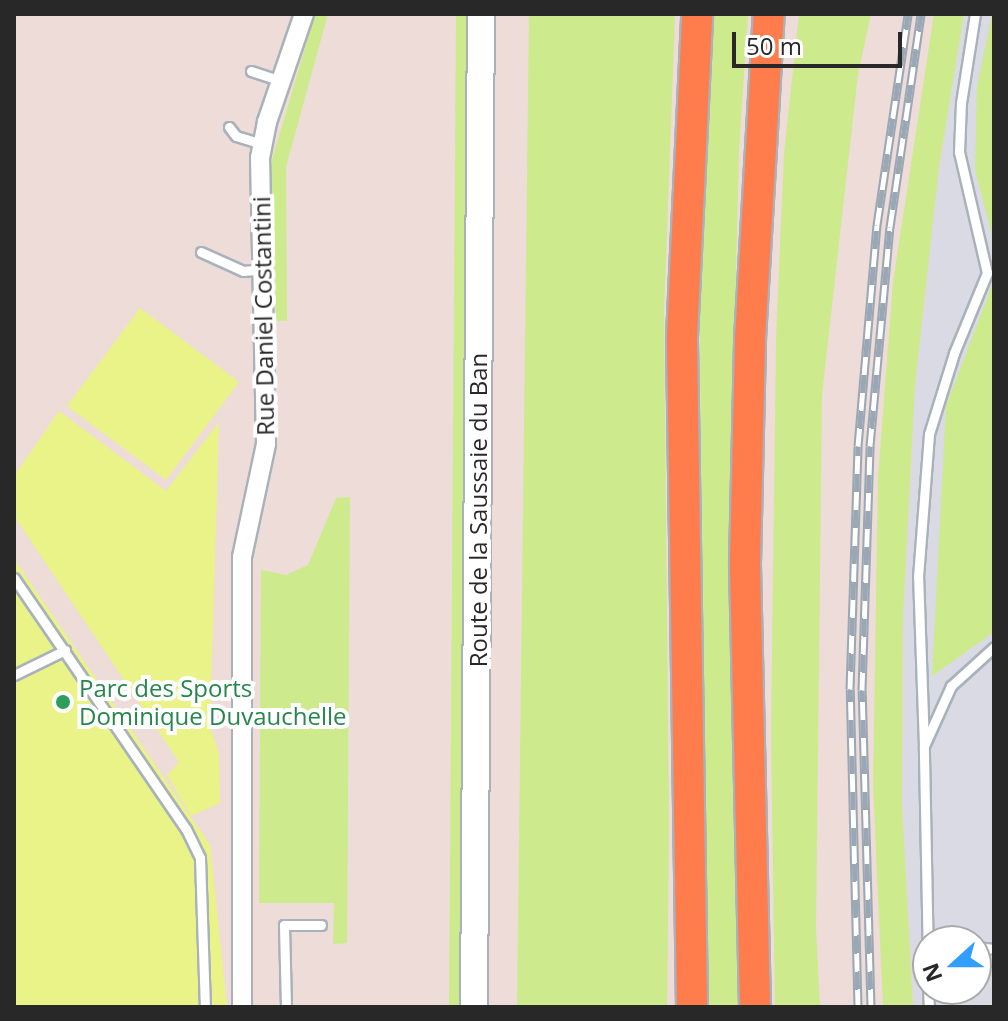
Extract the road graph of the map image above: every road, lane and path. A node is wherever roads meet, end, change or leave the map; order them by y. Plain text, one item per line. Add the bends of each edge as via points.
1 (304, 14) edge
2 (481, 14) edge
3 (697, 14) edge
4 (769, 14) edge
5 (975, 14) edge
6 (251, 71) dead end
7 (282, 81) junction
8 (229, 127) dead end
9 (262, 144) junction
10 (201, 252) dead end
11 (264, 269) junction
12 (14, 578) edge
13 (994, 647) edge
14 (65, 650) junction
15 (14, 675) edge
16 (924, 746) junction
17 (321, 925) dead end
18 (928, 925) edge
19 (205, 1007) edge
20 (242, 1007) edge
21 (286, 1007) edge
22 (474, 1007) edge
23 (692, 1007) edge
24 (755, 1007) edge

1 - 7 street, Rue Daniel Costantini
2 - 22 main road, Route de la Saussaie du Ban
3 - 23 highway via 682,337
4 - 24 highway via 750,339 745,548
5 - 16 lane via 959,152 987,273 929,434 918,577
6 - 7 lane
7 - 9 street, Rue Daniel Costantini
8 - 9 lane via 236,136
9 - 11 street, Rue Daniel Costantini
10 - 11 lane via 243,271
11 - 20 street, Rue Daniel Costantini via 266,444 242,557
12 - 14 lane
13 - 16 lane via 951,686
14 - 15 lane
14 - 19 lane via 186,829 200,858
16 - 18 lane
17 - 21 lane via 284,925

